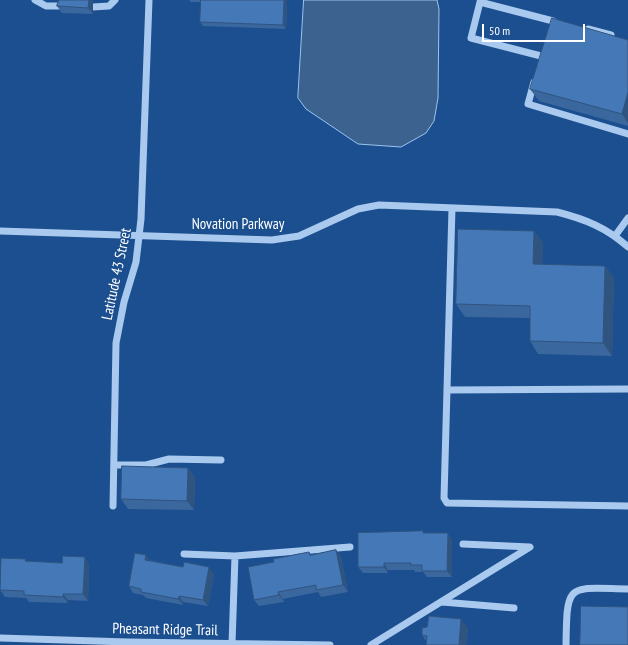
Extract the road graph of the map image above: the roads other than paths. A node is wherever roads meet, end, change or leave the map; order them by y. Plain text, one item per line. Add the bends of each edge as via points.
1 (36, 0) edge
2 (115, 0) edge
3 (149, 0) edge
4 (64, 6) edge
5 (93, 7) dead end
6 (555, 24) edge
7 (582, 28) edge
8 (611, 35) edge
9 (541, 56) edge
10 (535, 77) edge
11 (628, 134) edge
12 (452, 208) junction
13 (628, 218) edge
14 (0, 230) edge
15 (140, 236) junction
16 (615, 236) junction
17 (628, 247) edge
18 (628, 389) edge
19 (447, 390) junction
20 (221, 460) dead end
21 (114, 465) junction
22 (113, 506) dead end
23 (628, 506) edge
24 (463, 544) dead end
25 (350, 547) dead end
26 (184, 554) dead end
27 (235, 556) junction
28 (628, 589) edge
29 (442, 602) junction
30 (514, 608) dead end
31 (0, 638) edge
32 (107, 643) edge
33 (232, 644) junction
34 (330, 645) edge
35 (371, 645) edge
36 (566, 645) edge

1 - 4 street via 46,6
2 - 5 street via 109,6
3 - 15 street, Latitude 43 Street
6 - 9 street via 480,2 471,38
7 - 8 street
10 - 11 street via 528,104
12 - 15 street, Novation Parkway via 379,205 358,208 299,236 272,240
12 - 16 street, Novation Parkway via 557,212 600,226
12 - 19 street
13 - 16 street
14 - 15 street, Novation Parkway
15 - 21 street, Latitude 43 Street via 116,343
16 - 17 street, Novation Parkway
18 - 19 street
19 - 23 street via 444,498 447,503
20 - 21 street via 169,459 146,465
21 - 22 street, Latitude 43 Street
24 - 29 street via 530,547
25 - 27 street
26 - 27 street
27 - 33 street
28 - 36 street via 583,588 575,591 567,607
29 - 30 street
29 - 35 street
31 - 32 street, Pheasant Ridge Trail
32 - 33 street, Pheasant Ridge Trail
33 - 34 street, Pheasant Ridge Trail

